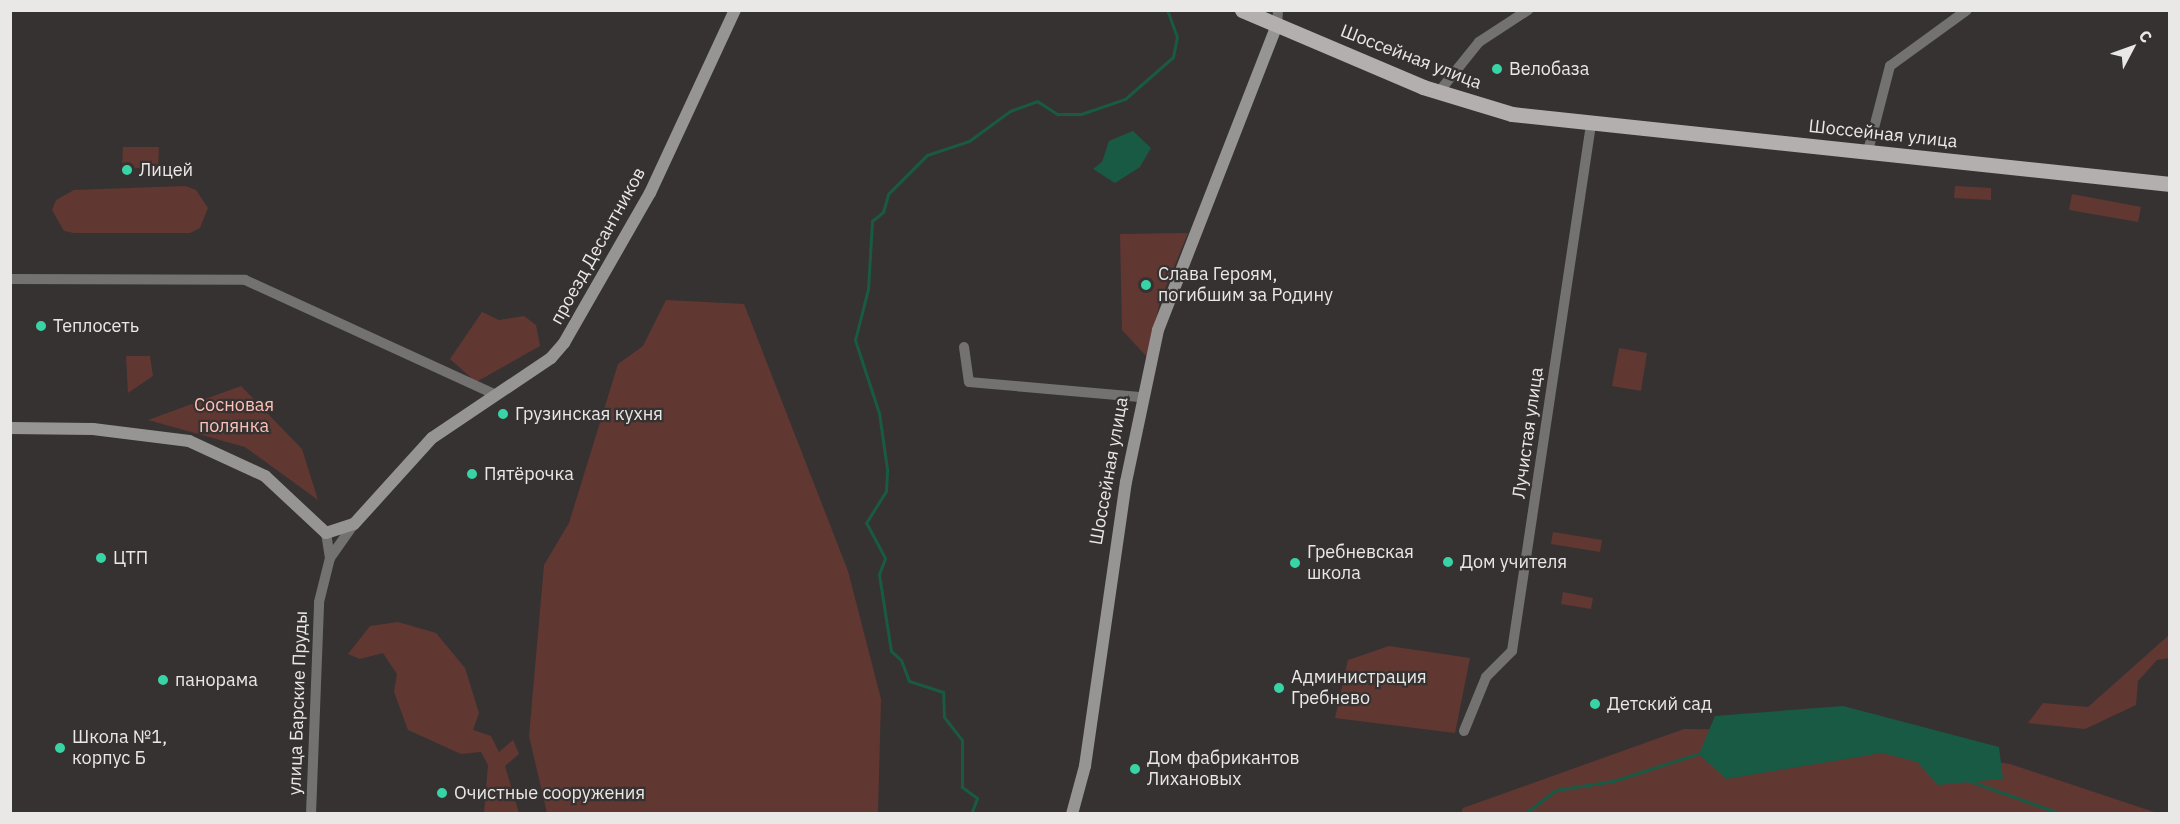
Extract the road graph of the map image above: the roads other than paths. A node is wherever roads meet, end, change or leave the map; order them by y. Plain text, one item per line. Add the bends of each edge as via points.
1 (735, 10) edge
2 (1242, 10) edge
3 (1527, 10) edge
4 (1967, 10) edge
5 (1278, 18) edge
6 (1438, 93) junction
7 (1591, 124) junction
8 (1868, 151) junction
9 (2169, 184) edge
10 (10, 279) edge
11 (964, 347) dead end
12 (494, 394) junction
13 (1142, 397) junction
14 (10, 428) edge
15 (354, 524) junction
16 (326, 533) junction
17 (330, 558) junction
18 (1464, 731) dead end
19 (311, 813) edge
20 (1072, 813) edge

1 - 12 street, проезд Десантников via 650,193 574,329 551,358
2 - 5 main road
3 - 6 street via 1479,42
4 - 8 street via 1890,66
5 - 6 main road, Шоссейная улица
5 - 13 street, Шоссейная улица via 1171,294
6 - 7 main road, Шоссейная улица via 1512,114
7 - 8 main road, Шоссейная улица
7 - 18 street, Лучистая улица via 1512,651 1486,677
8 - 9 main road, Шоссейная улица
10 - 12 street via 245,280
11 - 13 street via 969,382
12 - 15 street, проезд Десантников via 432,438
13 - 20 street, Шоссейная улица via 1108,592 1085,766
14 - 16 street via 109,430 189,441 265,476
15 - 16 street
15 - 17 street
16 - 17 street
17 - 19 street, улица Барские Пруды via 313,645

